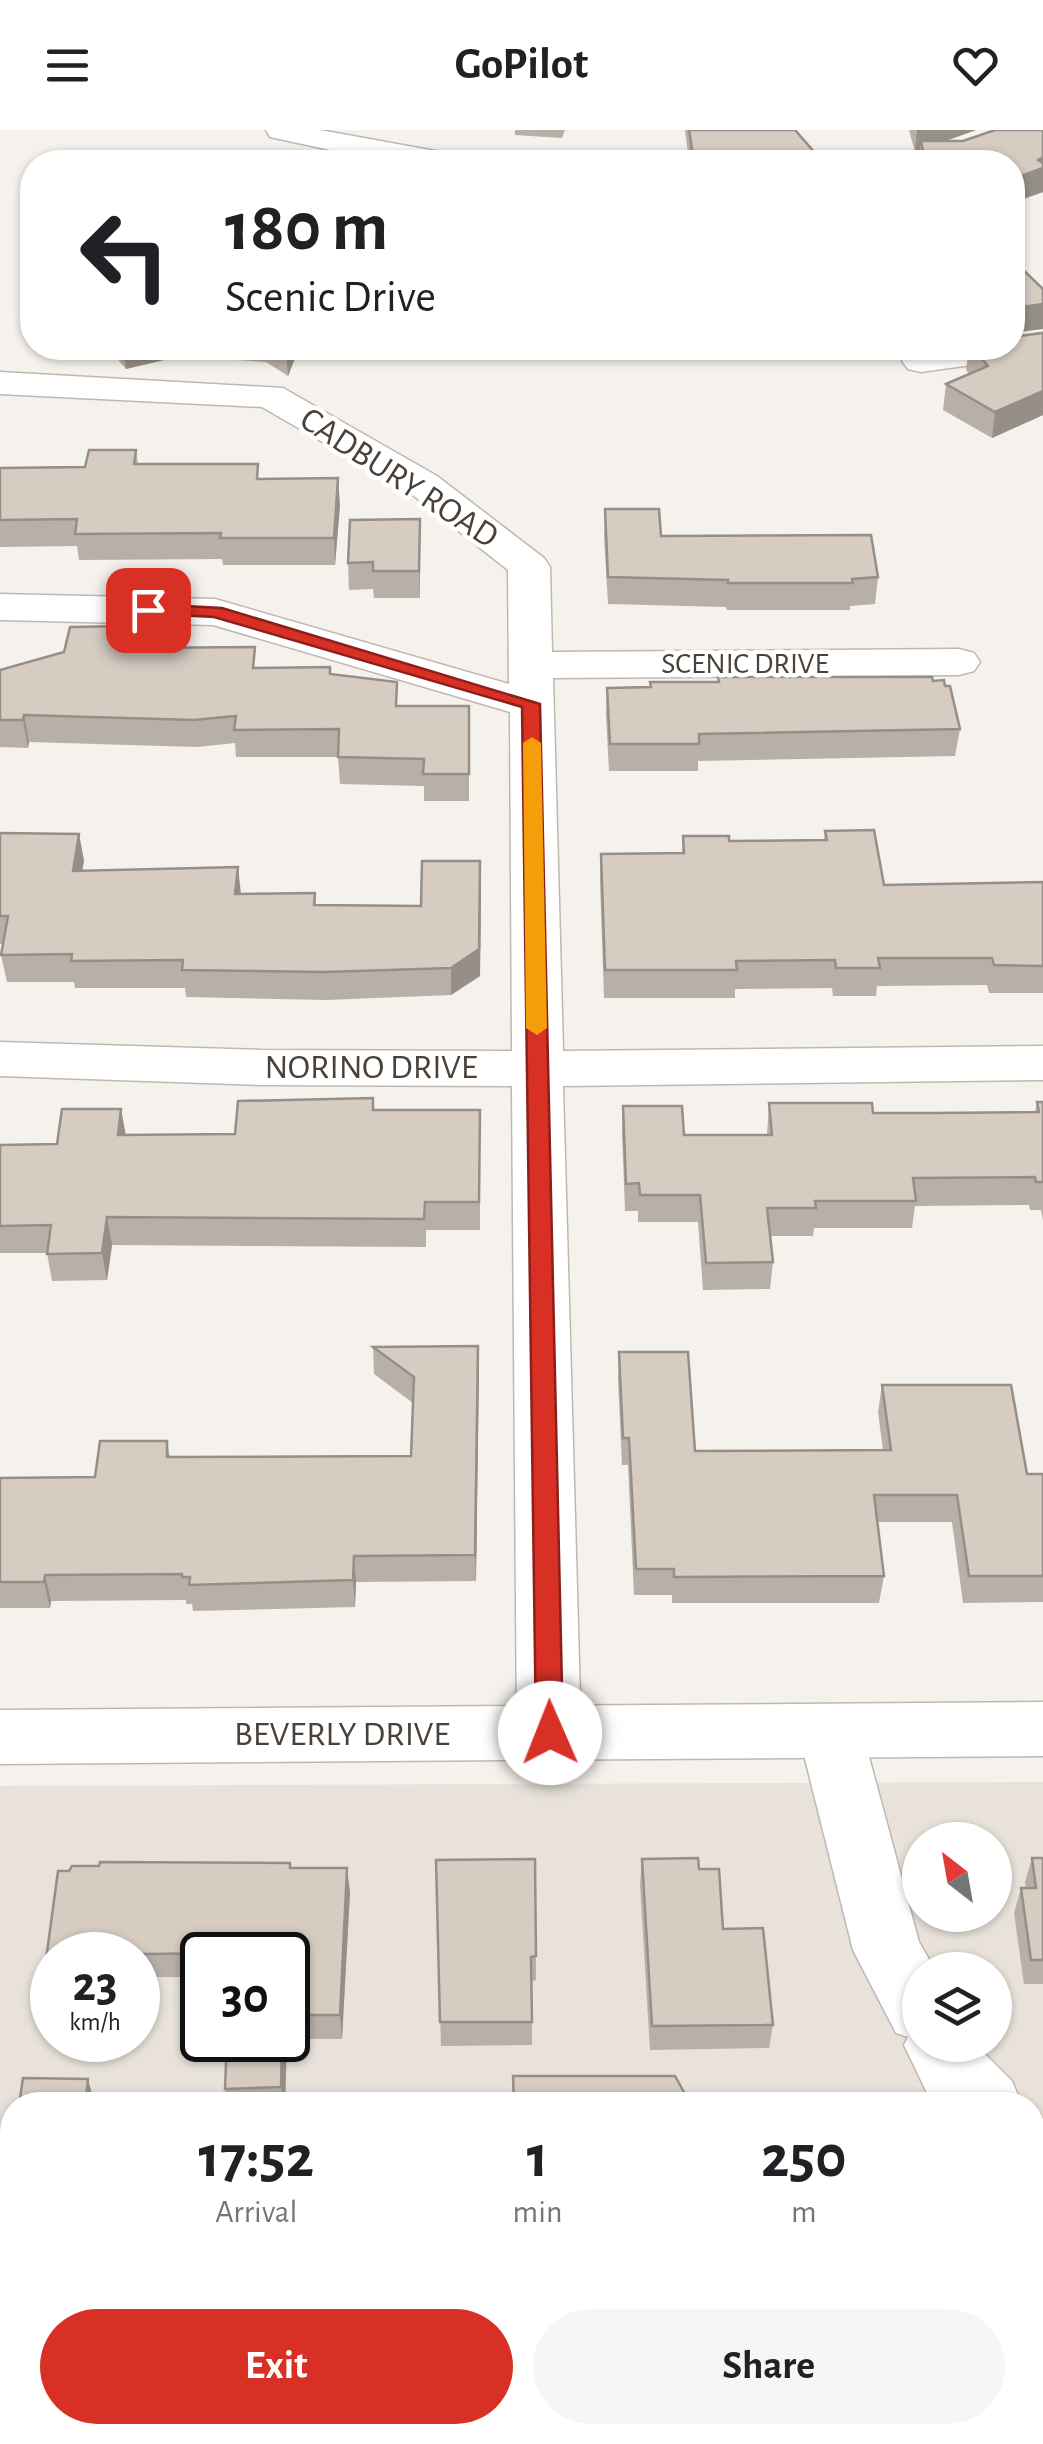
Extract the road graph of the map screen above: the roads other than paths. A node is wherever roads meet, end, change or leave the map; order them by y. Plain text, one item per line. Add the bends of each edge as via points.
1 (282, 130) edge
2 (367, 150) edge
3 (928, 360) edge
4 (921, 361) dead end
5 (0, 383) edge
6 (0, 607) edge
7 (959, 662) dead end
8 (531, 685) junction
9 (0, 1059) edge
10 (1043, 1064) edge
11 (538, 1068) junction
12 (1043, 1730) edge
13 (830, 1731) junction
14 (550, 1733) junction
15 (0, 1737) edge
16 (902, 1977) edge
17 (948, 2062) edge
18 (973, 2092) edge

1 - 2 street
3 - 4 street
5 - 8 street, CADBURY ROAD via 270,396 423,484 529,567
6 - 8 street, SCENIC DRIVE via 216,612
7 - 8 street, SCENIC DRIVE
8 - 11 street, CADBURY ROAD
9 - 11 street, NORINO DRIVE
10 - 11 street, NORINO DRIVE
11 - 14 street, CADBURY ROAD
12 - 13 street, BEVERLY DRIVE
13 - 14 street, BEVERLY DRIVE
13 - 16 street via 887,1950
14 - 15 street, BEVERLY DRIVE
17 - 18 street

